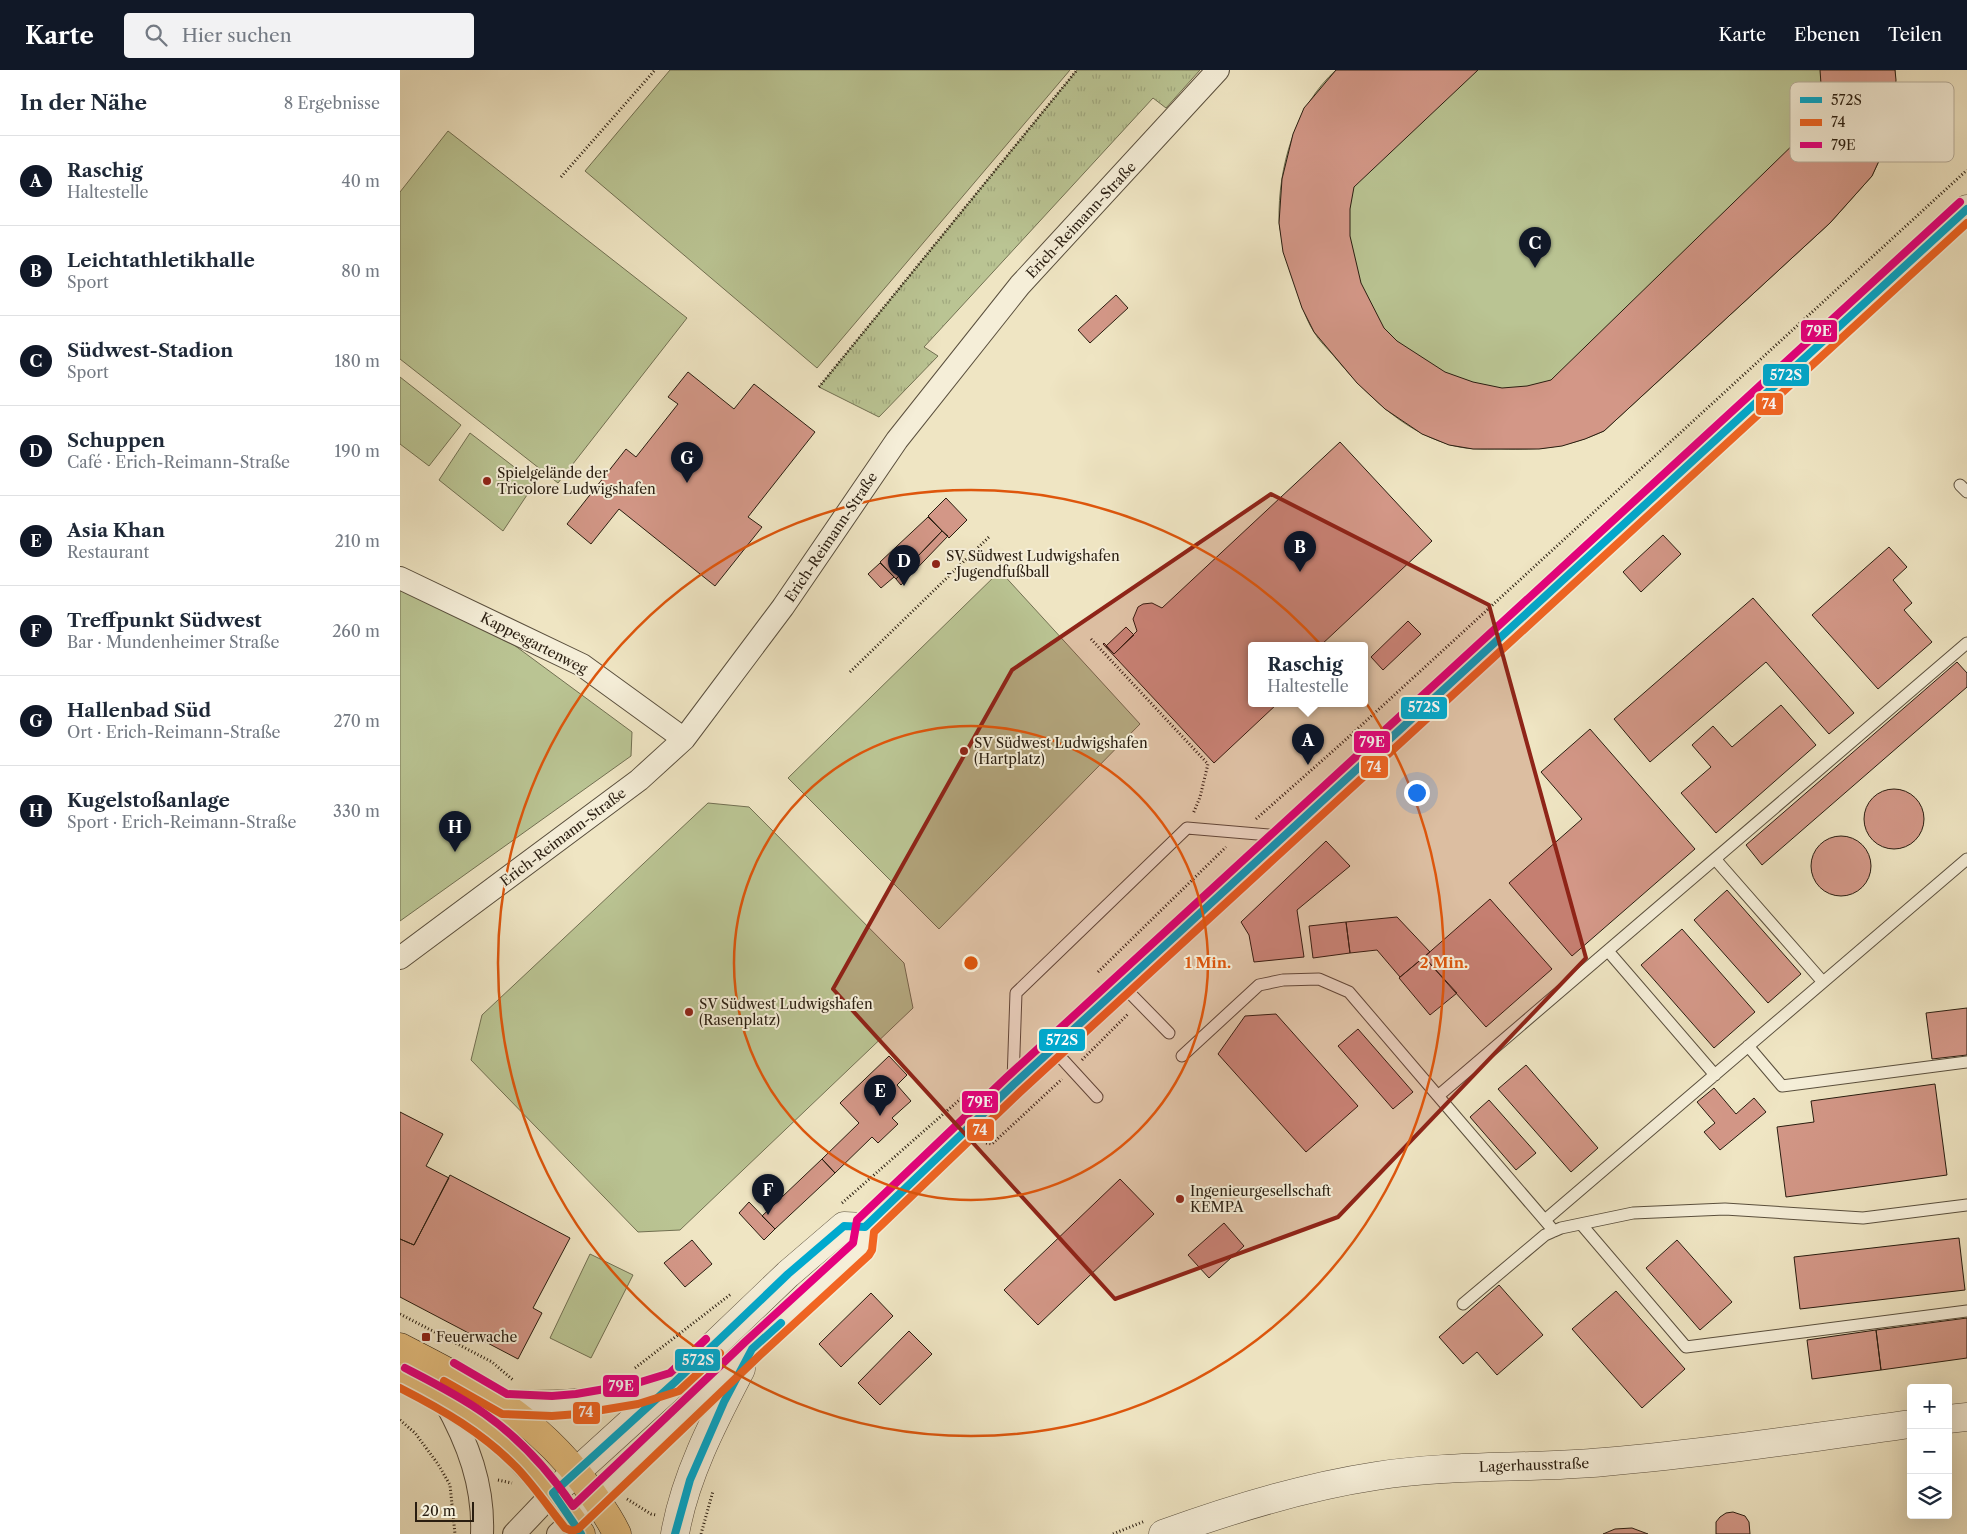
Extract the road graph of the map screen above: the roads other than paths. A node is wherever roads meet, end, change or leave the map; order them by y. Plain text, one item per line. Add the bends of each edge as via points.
1 (1218, 70) edge
2 (1967, 209) edge
3 (400, 578) edge
4 (1967, 643) edge
5 (684, 739) junction
6 (1284, 836) junction
7 (1715, 858) junction
8 (1967, 859) edge
9 (1608, 951) junction
10 (400, 958) edge
11 (1822, 982) junction
12 (1122, 985) junction
13 (1169, 1033) dead end
14 (1748, 1046) junction
15 (1053, 1049) junction
16 (1182, 1056) dead end
17 (1967, 1062) edge
18 (1715, 1075) junction
19 (1013, 1085) junction
20 (1438, 1096) junction
21 (1097, 1097) dead end
22 (1967, 1206) edge
23 (1545, 1220) junction
24 (1581, 1224) junction
25 (865, 1227) junction
26 (1554, 1231) junction
27 (1463, 1304) dead end
28 (1967, 1311) edge
29 (400, 1347) edge
30 (752, 1349) junction
31 (400, 1377) edge
32 (675, 1382) junction
33 (444, 1400) junction
34 (504, 1404) junction
35 (1967, 1416) edge
36 (1952, 1418) edge
37 (1907, 1425) edge
38 (576, 1472) junction
39 (553, 1493) junction
40 (595, 1498) junction
41 (570, 1530) edge
42 (482, 1534) edge
43 (514, 1534) edge
44 (617, 1534) edge
45 (675, 1534) edge
46 (1163, 1534) edge

1 - 5 street, Erich-Reimann-Straße via 1020,285 897,440 783,607
2 - 6 street
3 - 5 street, Kappesgartenweg via 582,665
4 - 7 lane
5 - 10 street, Erich-Reimann-Straße via 639,780
6 - 12 street
6 - 19 lane via 1187,828 1016,993
7 - 9 lane
7 - 11 lane
8 - 11 lane
9 - 18 lane
9 - 20 lane
11 - 14 lane
12 - 13 lane
12 - 15 street
14 - 17 lane via 1782,1086
14 - 18 lane
15 - 19 street
15 - 21 lane
16 - 20 lane via 1259,985 1283,980 1318,979 1349,992
18 - 23 lane
19 - 25 street
20 - 23 lane
22 - 24 lane via 1863,1218 1726,1209 1692,1210 1633,1213
23 - 26 lane
24 - 26 lane
24 - 28 lane via 1686,1347
25 - 30 street via 862,1248
25 - 32 street via 844,1226 788,1274
26 - 27 lane
29 - 34 main road
30 - 40 street
30 - 45 street via 697,1462
31 - 33 main road
32 - 34 street via 595,1402 552,1406
32 - 38 street
33 - 39 main road via 490,1430
33 - 42 street via 461,1430 479,1482
34 - 38 main road via 529,1423
35 - 36 street
37 - 46 street, Lagerhausstraße via 1669,1456 1572,1465 1467,1466 1376,1476 1313,1488 1224,1512
38 - 39 street
38 - 40 main road
39 - 41 main road
39 - 43 street
40 - 41 street
40 - 44 main road

